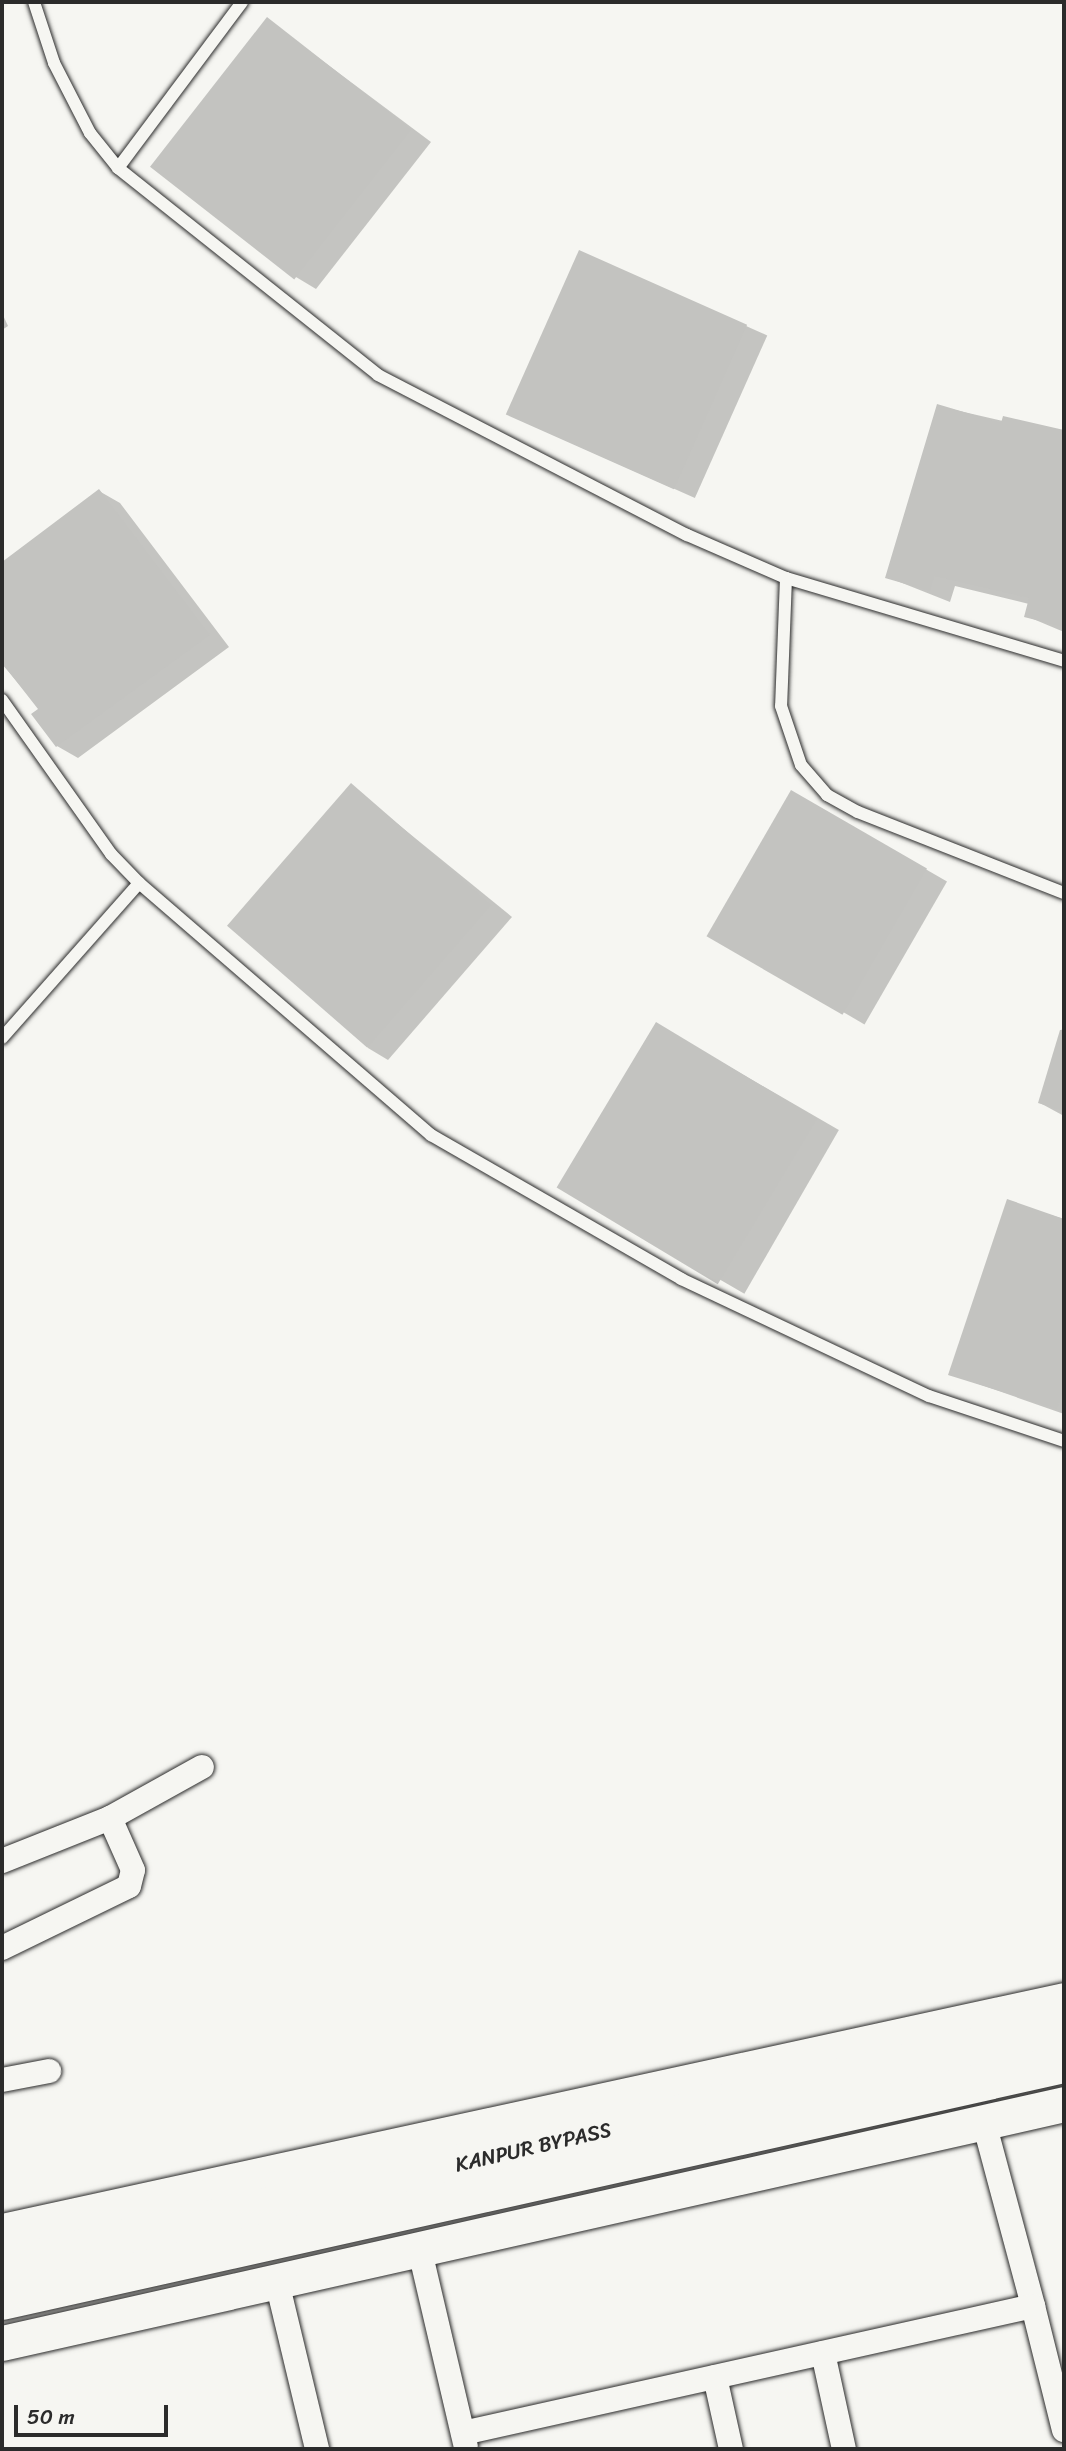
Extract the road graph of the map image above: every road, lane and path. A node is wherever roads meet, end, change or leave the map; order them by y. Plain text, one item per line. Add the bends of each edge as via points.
1 (34, 2) edge
2 (243, 2) edge
3 (118, 168) junction
4 (786, 578) junction
5 (1064, 661) edge
6 (2, 700) edge
7 (139, 883) junction
8 (1064, 893) edge
9 (2, 1038) edge
10 (1064, 1441) edge
11 (202, 1767) dead end
12 (110, 1818) junction
13 (2, 1861) edge
14 (2, 1948) edge
15 (1064, 2000) edge
16 (1064, 2027) edge
17 (1064, 2064) edge
18 (49, 2071) dead end
19 (2, 2080) edge
20 (1064, 2104) edge
21 (983, 2119) junction
22 (2, 2231) edge
23 (419, 2247) junction
24 (2, 2266) edge
25 (277, 2282) junction
26 (2, 2301) edge
27 (1034, 2306) junction
28 (2, 2343) edge
29 (823, 2353) junction
30 (715, 2377) junction
31 (1064, 2430) edge
32 (465, 2441) edge
33 (317, 2449) edge
34 (731, 2449) edge
35 (844, 2449) edge

1 - 3 lane via 54,63 90,133
2 - 3 lane
3 - 4 lane via 378,375 687,535
4 - 5 lane
4 - 8 lane via 782,706 801,765 827,795 858,812
6 - 7 lane via 111,854
7 - 9 lane
7 - 10 lane via 431,1135 553,1210 929,1396
11 - 12 street
12 - 13 street
12 - 14 street via 132,1870 129,1886
15 - 22 main road
16 - 24 highway, KANPUR BYPASS
17 - 26 highway, KANPUR BYPASS
18 - 19 street
20 - 21 main road
21 - 23 main road
21 - 27 street
23 - 25 main road
23 - 32 street
25 - 28 main road
25 - 33 street
27 - 29 street
27 - 31 street
29 - 30 street
29 - 35 street
30 - 32 street
30 - 34 street

